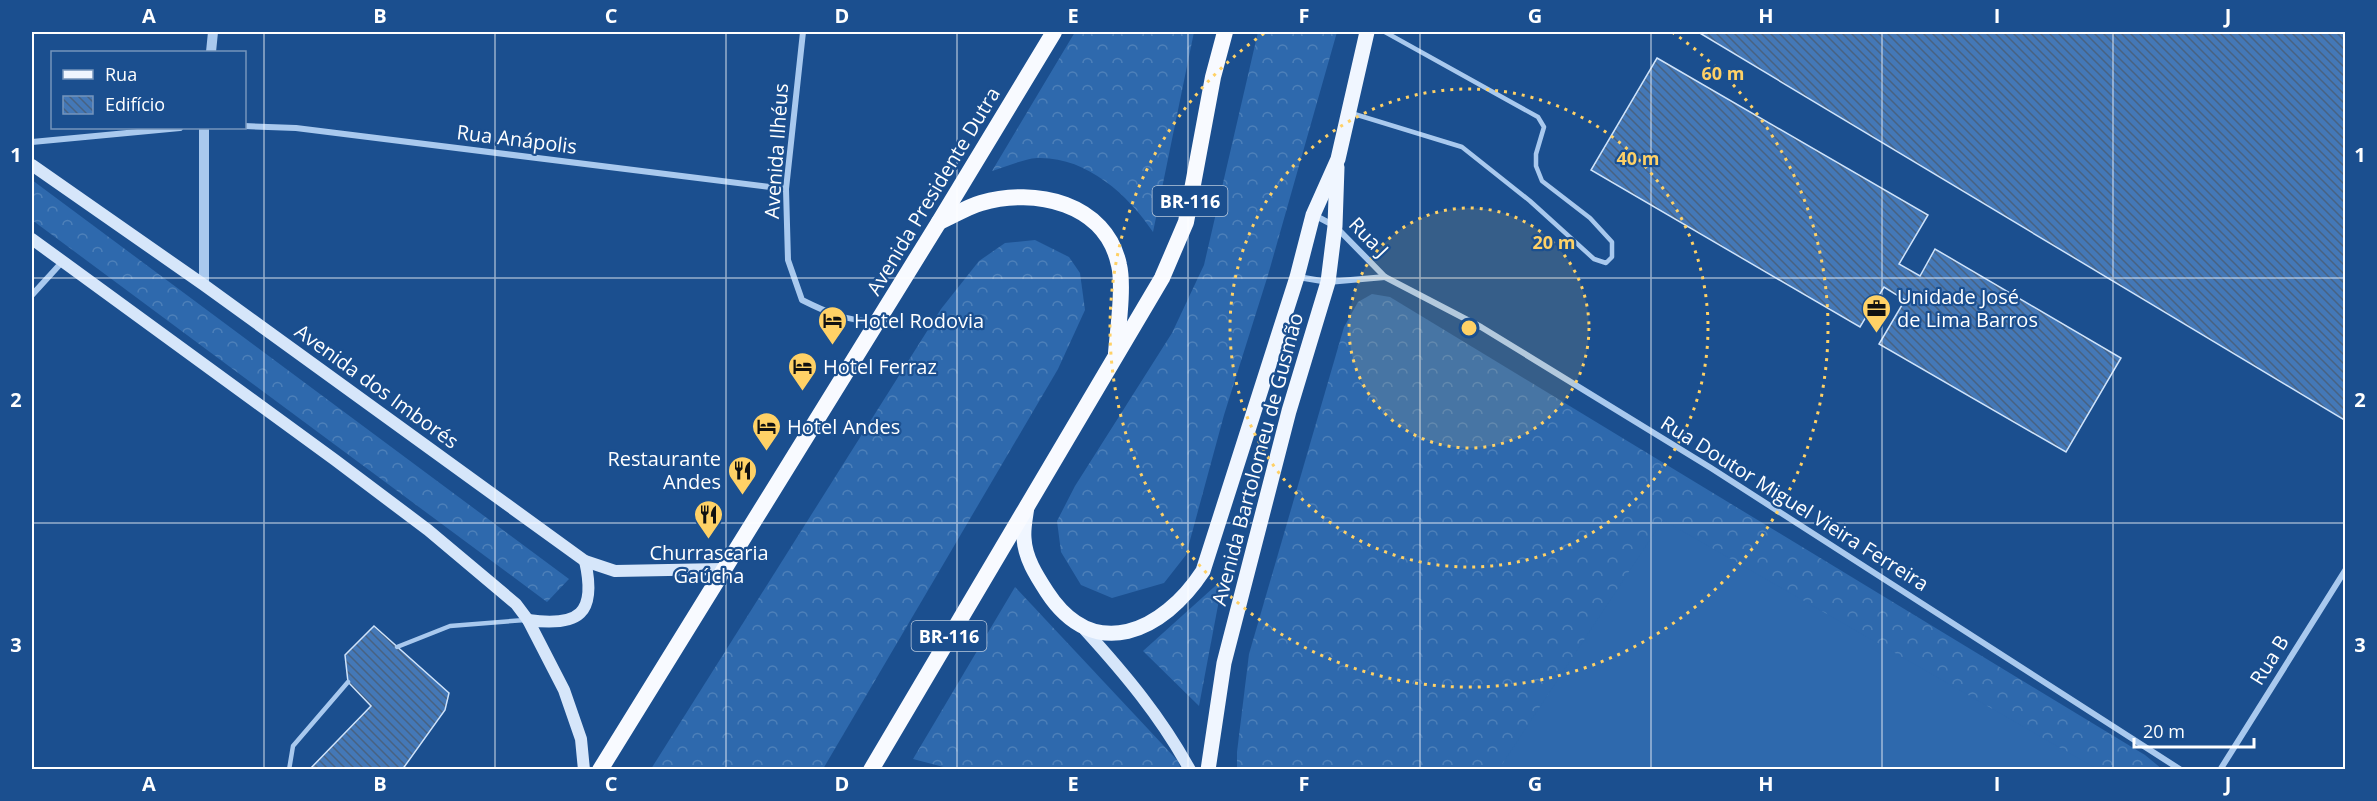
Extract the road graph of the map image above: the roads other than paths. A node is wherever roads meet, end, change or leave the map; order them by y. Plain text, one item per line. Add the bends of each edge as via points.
1 (213, 32) edge
2 (803, 32) edge
3 (1054, 32) edge
4 (1225, 32) edge
5 (1367, 32) edge
6 (1385, 32) edge
7 (211, 51) edge
8 (1348, 112) junction
9 (246, 126) edge
10 (169, 129) edge
11 (204, 129) edge
12 (32, 142) edge
13 (1338, 159) junction
14 (32, 165) edge
15 (786, 189) junction
16 (1313, 215) junction
17 (939, 222) junction
18 (1335, 226) junction
19 (32, 239) edge
20 (63, 261) junction
21 (1297, 277) junction
22 (1384, 277) junction
23 (1328, 282) junction
24 (204, 285) junction
25 (32, 295) edge
26 (877, 321) junction
27 (1116, 357) junction
28 (1028, 503) junction
29 (585, 561) junction
30 (722, 569) junction
31 (2346, 569) edge
32 (528, 620) junction
33 (1085, 630) junction
34 (397, 647) dead end
35 (348, 682) dead end
36 (289, 770) edge
37 (584, 770) edge
38 (600, 770) edge
39 (871, 770) edge
40 (1190, 770) edge
41 (1208, 770) edge
42 (2181, 770) edge
43 (2220, 770) edge

1 - 7 street
2 - 15 street, Avenida Ilhéus
3 - 17 highway, Avenida Presidente Dutra
4 - 27 highway, BR-116 via 1186,222 1162,278
5 - 8 main road, Avenida Bartolomeu de Gusmão
6 - 8 lane via 1538,117 1544,127 1536,154 1542,181 1590,218 1611,242 1612,257 1606,263 1593,259 1530,201 1462,147
8 - 13 main road, Avenida Bartolomeu de Gusmão
9 - 15 street, Rua Anápolis via 296,128
10 - 12 street
11 - 24 street
13 - 16 main road, Avenida Bartolomeu de Gusmão
13 - 18 main road, Avenida Bartolomeu de Gusmão
14 - 24 main road, Avenida dos Imborés
15 - 26 street, Avenida Ilhéus via 788,260 802,300 832,315 854,321
16 - 18 street, Rua J
16 - 21 main road, Avenida Bartolomeu de Gusmão
17 - 26 highway, Avenida Presidente Dutra
17 - 27 highway via 981,203 1015,196 1047,198 1082,211 1107,234 1120,268
18 - 22 street, Rua J
18 - 23 main road, Avenida Bartolomeu de Gusmão
19 - 20 main road
20 - 25 street
20 - 32 main road via 428,530 516,604
21 - 23 street, Rua J
21 - 33 main road, Avenida Bartolomeu de Gusmão via 1203,571 1187,596 1141,627 1124,634
22 - 23 street, Rua J
22 - 42 street, Rua Doutor Miguel Vieira Ferreira via 1481,327 1711,468
23 - 41 main road, Avenida Bartolomeu de Gusmão via 1289,411 1224,663
24 - 29 main road, Avenida dos Imborés
26 - 30 highway, Avenida Presidente Dutra
27 - 28 highway, BR-116
28 - 33 main road via 1024,538 1031,569 1058,610
28 - 39 highway, BR-116
29 - 30 main road, Avenida dos Imborés via 615,571
29 - 32 main road via 591,587 584,608 565,621
30 - 38 highway, Avenida Presidente Dutra
31 - 43 street, Rua B
32 - 34 lane via 450,626
32 - 37 main road via 564,690 581,739
33 - 40 main road via 1140,691
35 - 36 lane via 293,746

